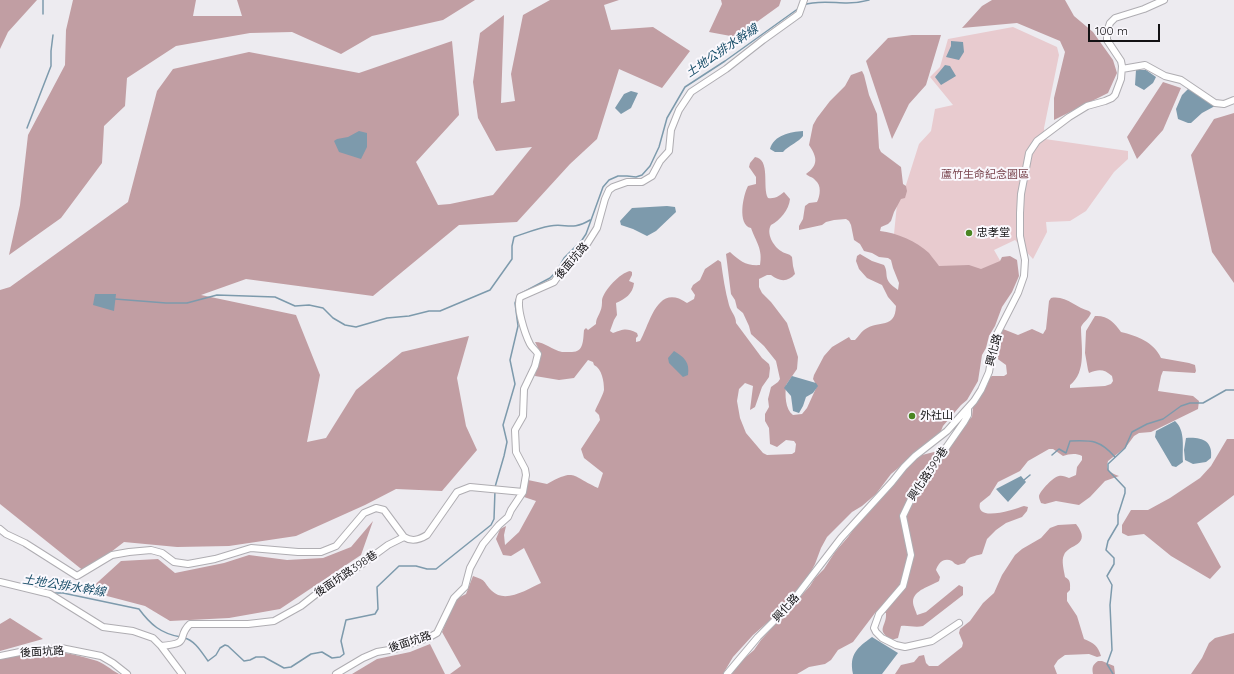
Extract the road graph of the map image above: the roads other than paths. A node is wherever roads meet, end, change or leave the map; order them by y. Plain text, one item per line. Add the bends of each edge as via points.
1 (1164, 0) edge
2 (803, 2) edge
3 (1122, 69) junction
4 (1234, 100) edge
5 (968, 408) junction
6 (523, 492) junction
7 (0, 529) edge
8 (404, 536) junction
9 (0, 582) edge
10 (959, 623) dead end
11 (161, 646) junction
12 (0, 656) edge
13 (127, 674) edge
14 (182, 674) edge
15 (336, 674) edge
16 (727, 674) edge

1 - 3 street via 1115,18 1110,23 1107,40
2 - 6 street, 後面坑路 via 800,12 795,17 691,92 678,110 671,130 668,151 652,176 642,182 627,182 609,190 597,228 585,247 554,282 520,297 518,306 522,320 530,343 538,354 524,390 523,416 516,430 516,452 526,475
3 - 4 street via 1145,65 1165,76 1181,80 1215,103 1224,104
3 - 5 street, 興化路 via 1118,88 1112,98 1087,106 1069,117 1036,141 1029,153 1020,213 1025,260 1024,276 995,338 984,384
5 - 10 street, 興化路399巷 via 964,422 912,495 902,516 911,555 903,586 879,614 874,628 882,638 905,647 932,641
5 - 16 street, 興化路 via 947,431 904,467 841,538 788,607
6 - 8 street via 470,487 456,492 427,535 420,540 409,540
6 - 15 street, 後面坑路 via 508,516 483,544 470,568 465,587 454,598 437,633 395,649 377,652
7 - 8 street via 77,576 112,556 129,552 151,550 162,553 174,562 188,564 251,548 321,552 336,546 364,513 376,508 384,510
8 - 11 street, 後面坑路398巷 via 346,576 329,584 301,606 274,621 248,624 190,624 177,645
9 - 11 street via 50,594 103,627 133,631 153,638
11 - 14 street
12 - 13 street, 後面坑路 via 61,648 101,656

